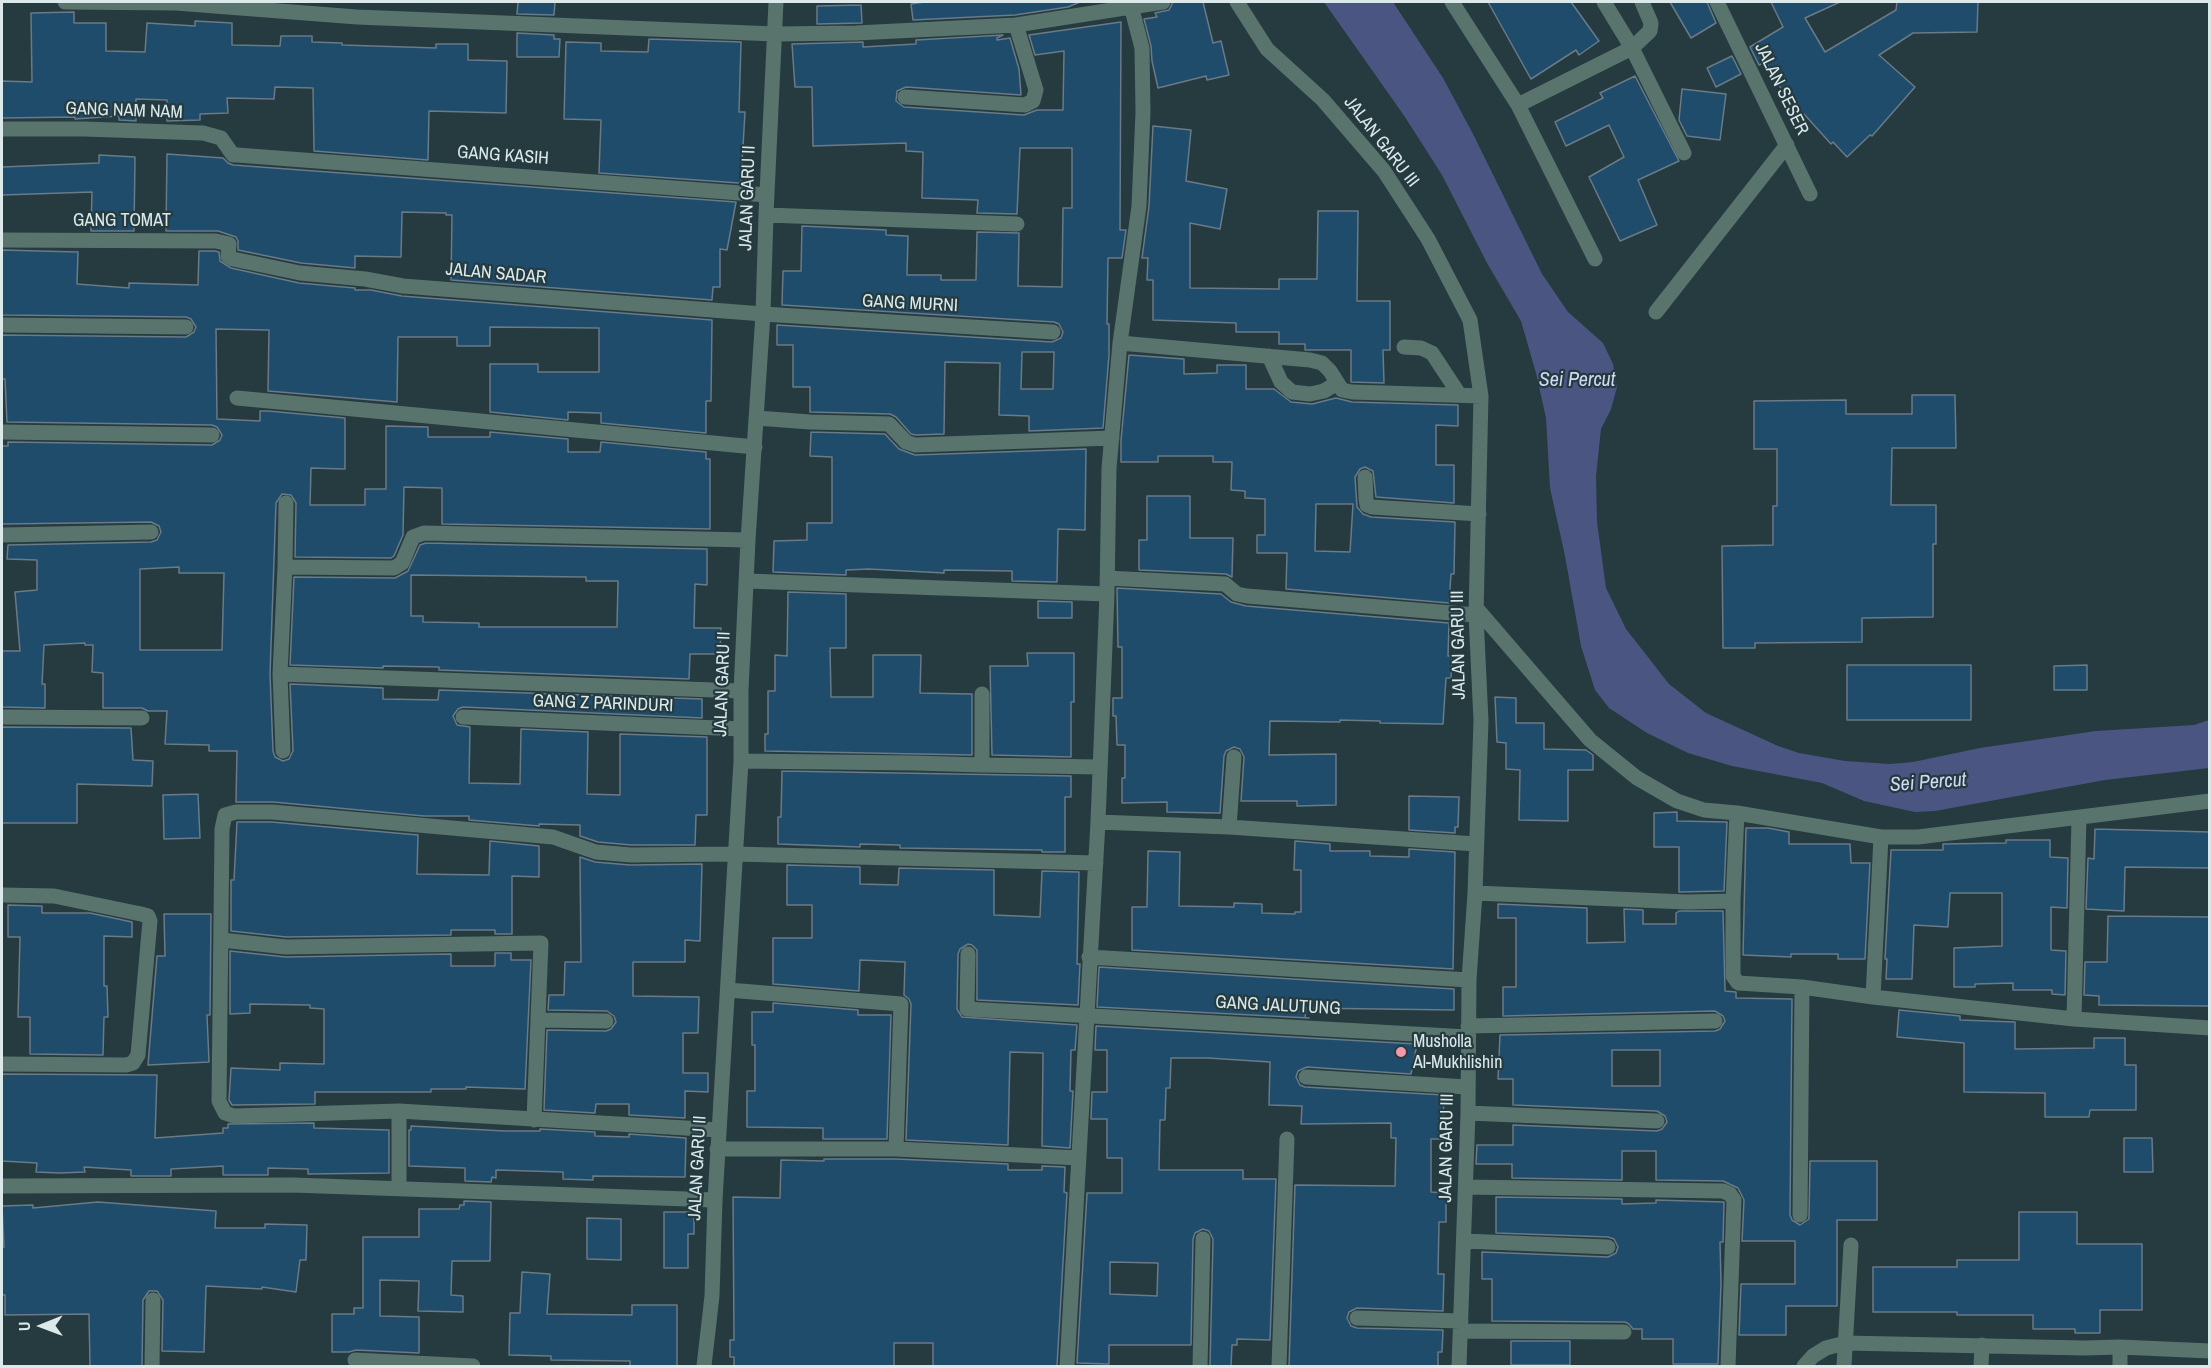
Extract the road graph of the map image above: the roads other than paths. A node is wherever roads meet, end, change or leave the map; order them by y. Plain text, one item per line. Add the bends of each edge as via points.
1 (65, 2) edge
2 (176, 2) edge
3 (776, 2) edge
4 (1163, 2) edge
5 (1237, 2) edge
6 (1452, 2) edge
7 (1604, 2) edge
8 (1642, 2) edge
9 (1717, 2) edge
10 (1131, 4) edge
11 (1016, 25) junction
12 (775, 34) junction
13 (1632, 48) junction
14 (905, 97) dead end
15 (1518, 105) junction
16 (2, 129) edge
17 (1787, 145) junction
18 (1684, 153) dead end
19 (237, 155) joint
20 (1810, 194) dead end
21 (767, 195) junction
22 (766, 215) junction
23 (1017, 224) dead end
24 (2, 240) edge
25 (228, 256) joint
26 (1595, 259) dead end
27 (1656, 312) dead end
28 (763, 315) junction
29 (2, 325) edge
30 (186, 327) dead end
31 (1053, 332) dead end
32 (1120, 343) junction
33 (1404, 347) dead end
34 (1269, 356) junction
35 (1337, 383) junction
36 (1459, 394) junction
37 (1481, 396) junction
38 (237, 398) dead end
39 (757, 418) junction
40 (2, 432) edge
41 (212, 435) dead end
42 (1112, 438) junction
43 (755, 447) junction
44 (1365, 477) dead end
45 (286, 503) dead end
46 (1479, 514) junction
47 (151, 532) dead end
48 (2, 535) edge
49 (748, 540) junction
50 (285, 567) junction
51 (747, 581) junction
52 (1107, 586) junction
53 (1477, 612) junction
54 (280, 674) junction
55 (741, 691) junction
56 (982, 694) dead end
57 (2, 717) edge
58 (463, 717) dead end
59 (142, 718) dead end
60 (741, 729) junction
61 (282, 751) dead end
62 (1234, 757) dead end
63 (741, 761) junction
64 (982, 765) junction
65 (1101, 767) junction
66 (2210, 801) edge
67 (1737, 813) junction
68 (2079, 818) junction
69 (1098, 822) junction
70 (1229, 827) junction
71 (1881, 837) junction
72 (1476, 843) junction
73 (734, 854) junction
74 (1096, 863) junction
75 (1475, 893) junction
76 (2, 895) edge
77 (1733, 901) junction
78 (222, 940) junction
79 (968, 954) dead end
80 (1089, 957) junction
81 (1469, 980) junction
82 (1802, 987) junction
83 (728, 990) junction
84 (1873, 997) junction
85 (1086, 1014) junction
86 (2074, 1019) junction
87 (538, 1020) junction
88 (1715, 1021) dead end
89 (606, 1022) dead end
90 (2210, 1028) edge
91 (1468, 1031) junction
92 (2, 1064) edge
93 (1306, 1077) dead end
94 (1467, 1087) junction
95 (399, 1111) junction
96 (1468, 1113) junction
97 (534, 1120) junction
98 (1657, 1120) dead end
99 (719, 1130) junction
100 (1287, 1139) dead end
101 (717, 1149) junction
102 (896, 1149) junction
103 (1079, 1158) junction
104 (2, 1186) edge
105 (1466, 1187) junction
106 (399, 1188) junction
107 (715, 1200) junction
108 (1800, 1215) dead end
109 (1203, 1239) dead end
110 (1464, 1241) junction
111 (1851, 1245) dead end
112 (1608, 1247) dead end
113 (153, 1300) dead end
114 (1357, 1318) dead end
115 (1461, 1326) junction
116 (1624, 1332) dead end
117 (1845, 1343) junction
118 (1982, 1345) junction
119 (2120, 1347) junction
120 (2210, 1350) edge
121 (355, 1360) dead end
122 (152, 1366) edge
123 (473, 1366) edge
124 (704, 1366) edge
125 (1067, 1366) edge
126 (1200, 1366) edge
127 (1279, 1366) edge
128 (1459, 1366) edge
129 (1728, 1366) edge
130 (1804, 1366) edge
131 (1844, 1366) edge
132 (1981, 1366) edge
133 (2120, 1366) edge

1 - 2 street
2 - 12 street via 357,18
3 - 12 street, JALAN GARU II
4 - 10 street
5 - 37 street, JALAN GARU III via 1267,49 1323,100 1384,171 1428,239 1470,320
6 - 15 street
7 - 13 street
8 - 13 street via 1651,23 1650,31
9 - 17 street, JALAN SESER
10 - 11 street
10 - 32 street via 1142,48 1143,112 1139,206
11 - 12 street
11 - 14 street via 1036,90 1034,101 1025,105
12 - 21 street, JALAN GARU II
13 - 15 street
13 - 18 street
15 - 26 street
16 - 19 street, GANG NAM NAM via 203,133 221,138
17 - 20 street, JALAN SESER
17 - 27 street
19 - 21 street, GANG KASIH
21 - 22 street, JALAN GARU II
22 - 23 street
22 - 28 street, JALAN GARU II
24 - 25 street, GANG TOMAT via 216,241 229,244
25 - 28 street, JALAN SADAR via 300,273 403,286
28 - 31 street, GANG MURNI
28 - 39 street, JALAN GARU II
29 - 30 street
32 - 34 street
32 - 42 street
33 - 36 street via 1432,353
34 - 35 street via 1322,363
34 - 35 street via 1281,382 1292,392 1310,394
35 - 36 street via 1342,390 1352,392
36 - 37 street
37 - 46 street, JALAN GARU III
38 - 43 street
39 - 42 street via 889,424 906,442 915,445
39 - 43 street, JALAN GARU II
40 - 41 street
42 - 52 street
43 - 49 street, JALAN GARU II
44 - 46 street via 1367,505 1372,507
45 - 50 street
46 - 53 street, JALAN GARU III
47 - 48 street
49 - 50 street via 424,533 413,537 402,563 394,568
49 - 51 street, JALAN GARU II
50 - 54 street
51 - 52 street
51 - 55 street, JALAN GARU II
52 - 53 street via 1225,584 1237,594 1247,596
52 - 65 street
53 - 67 street via 1590,741 1637,778 1677,801 1704,810
53 - 72 street, JALAN GARU III via 1481,721
54 - 55 street
54 - 61 street
55 - 60 street, JALAN GARU II
56 - 64 street
57 - 59 street
58 - 60 street, GANG Z PARINDURI
60 - 63 street, JALAN GARU II
62 - 70 street
63 - 64 street
63 - 73 street, JALAN GARU II
64 - 65 street
65 - 69 street
66 - 68 street
67 - 71 street
67 - 77 street
68 - 71 street via 1918,837
68 - 86 street
69 - 70 street
69 - 74 street
70 - 72 street
71 - 84 street
72 - 75 street, JALAN GARU III
73 - 74 street
73 - 78 street via 613,854 553,837 236,812 225,815 223,820
73 - 83 street, JALAN GARU II
74 - 80 street
75 - 77 street
75 - 81 street, JALAN GARU III
76 - 92 street via 54,896 141,914 150,921 138,1055 133,1063
77 - 82 street via 1735,981
78 - 87 street via 286,947 541,943
78 - 95 street via 219,1101 225,1113 234,1116
79 - 85 street, GANG JALUTUNG via 967,1009
80 - 81 street
80 - 85 street
81 - 91 street, JALAN GARU III
82 - 84 street
82 - 108 street
83 - 99 street, JALAN GARU II
83 - 102 street via 901,1004
84 - 86 street
85 - 91 street, GANG JALUTUNG
85 - 103 street
86 - 90 street
87 - 89 street
87 - 97 street
88 - 91 street, GANG JALUTUNG
91 - 94 street, JALAN GARU III
93 - 94 street
94 - 96 street, JALAN GARU III
95 - 97 street
95 - 106 street
96 - 98 street
96 - 105 street, JALAN GARU III
97 - 99 street
99 - 101 street, JALAN GARU II
100 - 127 street
101 - 102 street
101 - 107 street, JALAN GARU II
102 - 103 street
103 - 125 street
104 - 106 street
105 - 110 street, JALAN GARU III
105 - 129 street via 1730,1194 1734,1200
106 - 107 street
107 - 124 street, JALAN GARU II via 712,1296
109 - 126 street
110 - 112 street
110 - 115 street, JALAN GARU III
111 - 117 street
113 - 122 street
114 - 115 street
115 - 116 street
115 - 128 street, JALAN GARU III
117 - 118 street
117 - 130 street via 1826,1348
117 - 131 street
118 - 119 street
118 - 132 street
119 - 120 street
119 - 133 street
121 - 123 street

